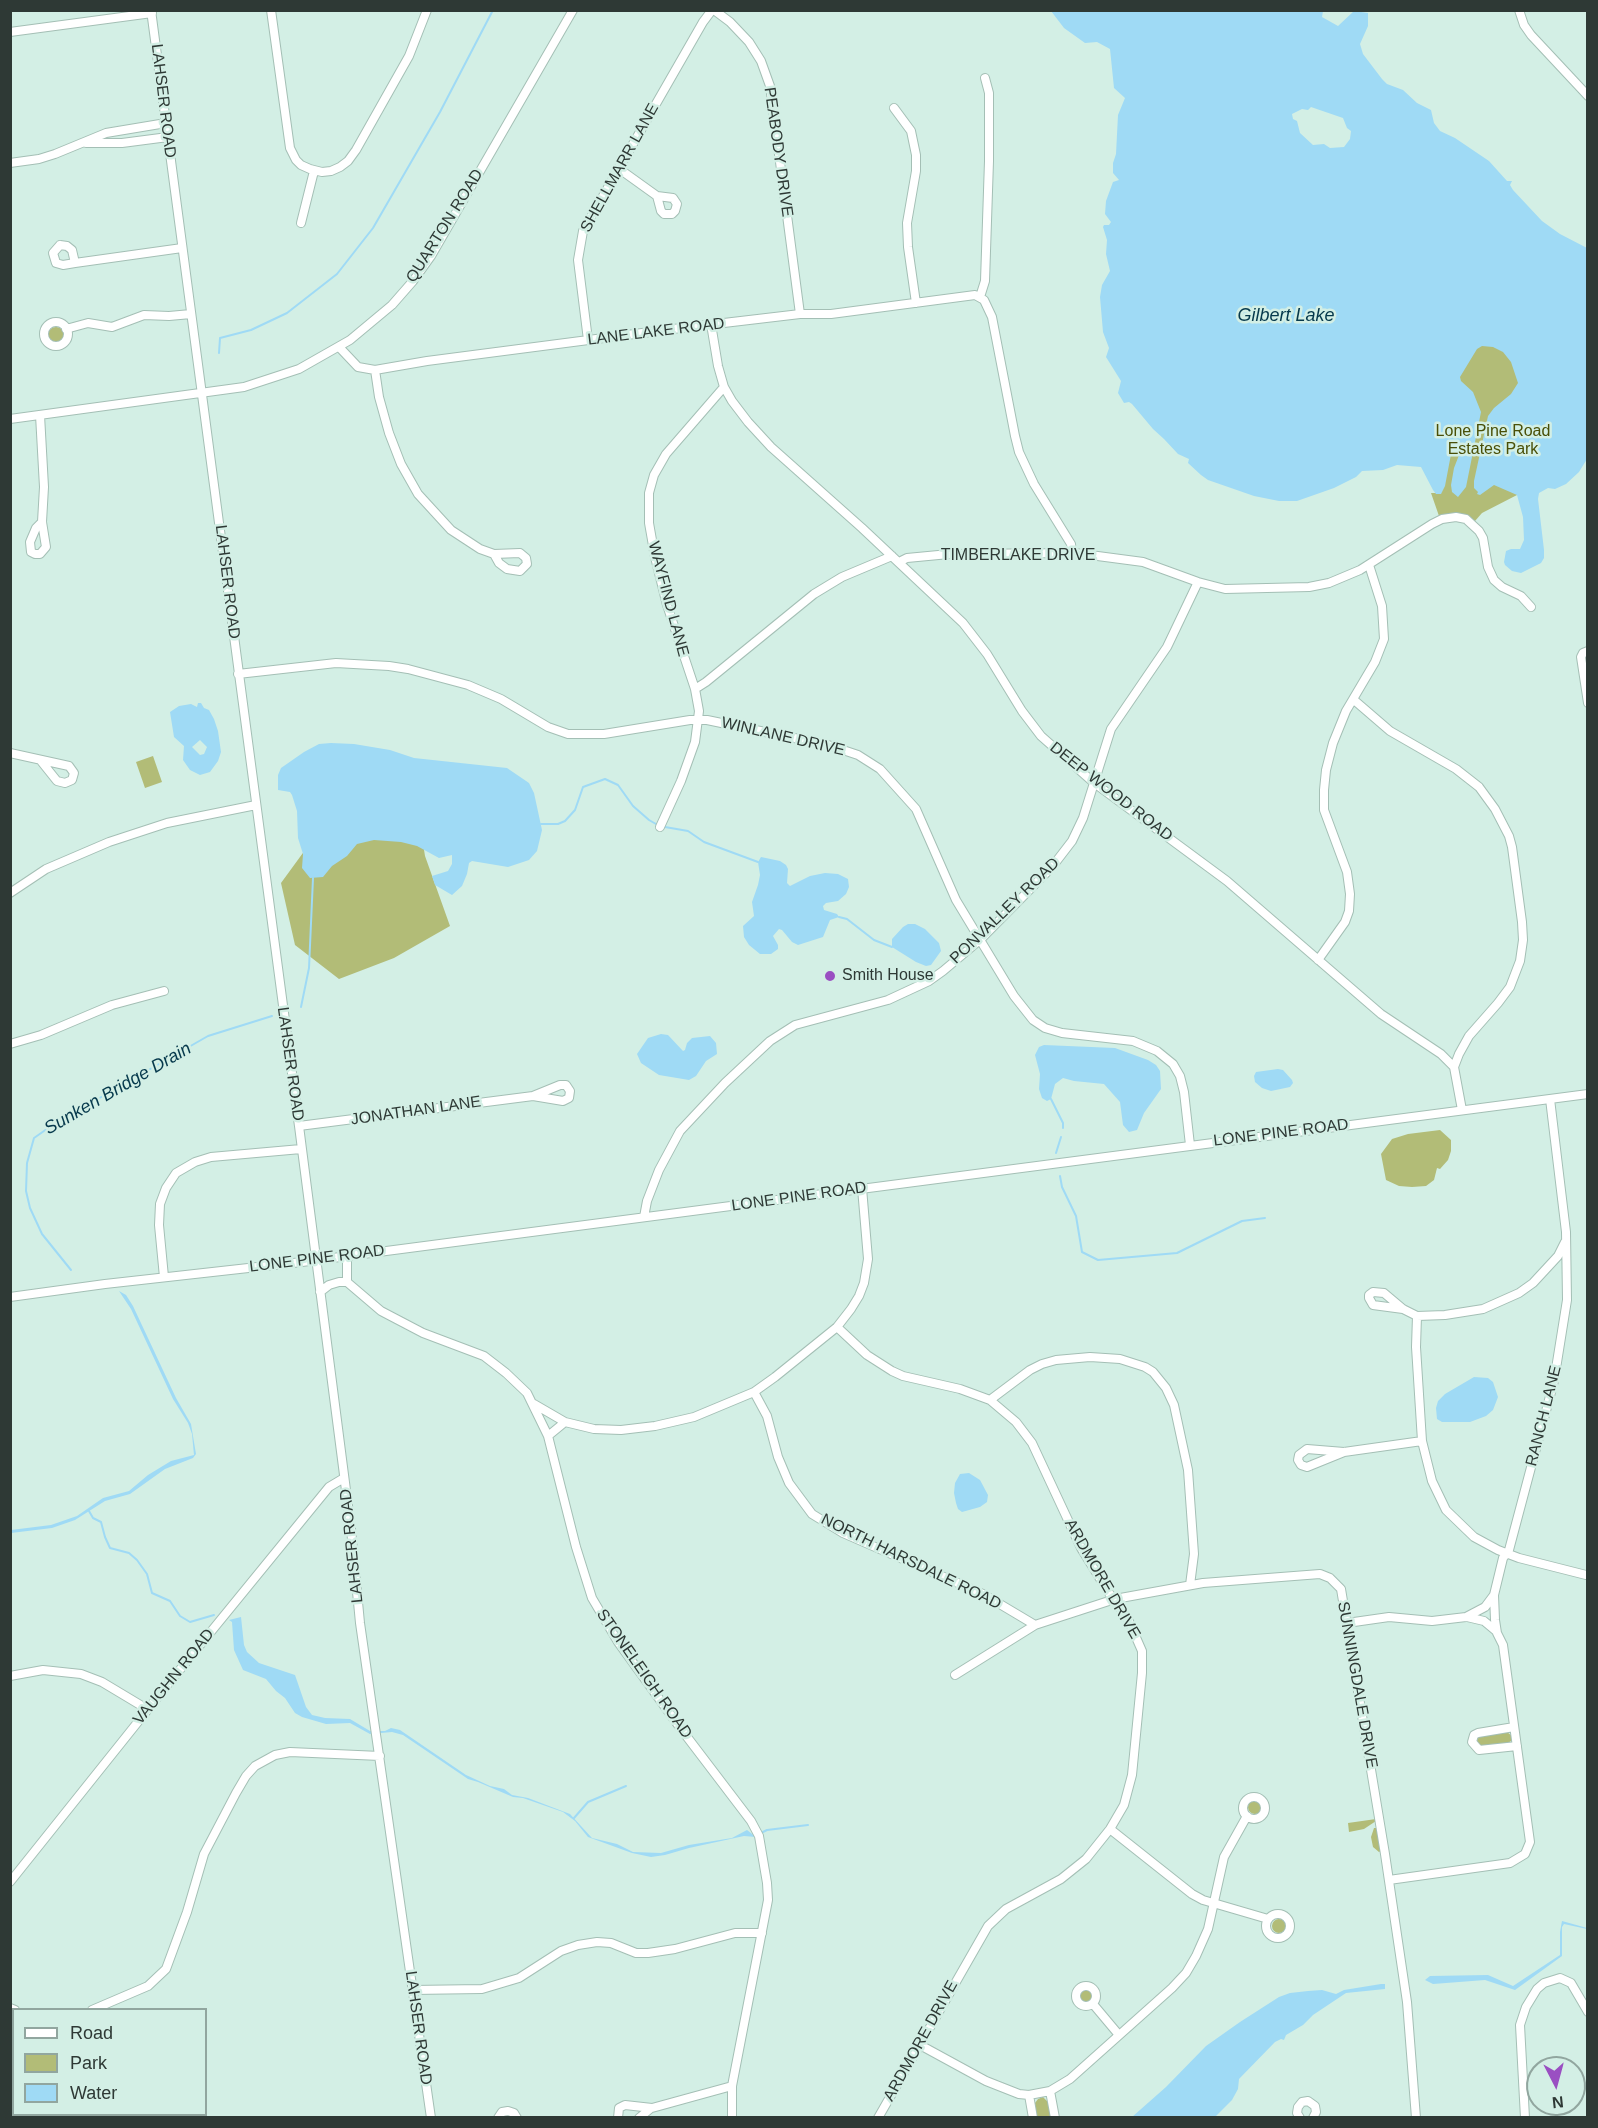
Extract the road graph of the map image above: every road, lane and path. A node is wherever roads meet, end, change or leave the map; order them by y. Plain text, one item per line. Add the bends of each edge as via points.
1 (271, 10) edge
2 (427, 10) edge
3 (573, 10) edge
4 (713, 10) edge
5 (1519, 10) edge
6 (152, 12) edge
7 (10, 32) edge
8 (985, 78) dead end
9 (1587, 96) edge
10 (894, 108) dead end
11 (166, 123) junction
12 (168, 136) junction
13 (84, 143) junction
14 (10, 163) edge
15 (618, 168) junction
16 (314, 171) junction
17 (657, 196) dead end
18 (301, 223) dead end
19 (182, 248) junction
20 (75, 263) dead end
21 (980, 297) junction
22 (916, 303) junction
23 (191, 314) junction
24 (800, 314) junction
25 (711, 324) junction
26 (66, 329) dead end
27 (588, 340) junction
28 (340, 348) junction
29 (375, 370) junction
30 (724, 387) junction
31 (202, 393) junction
32 (40, 415) junction
33 (10, 419) edge
34 (42, 522) dead end
35 (1072, 553) junction
36 (494, 554) dead end
37 (892, 556) junction
38 (899, 562) junction
39 (1369, 566) junction
40 (1198, 582) junction
41 (1531, 607) dead end
42 (1587, 651) edge
43 (1585, 666) edge
44 (238, 674) junction
45 (695, 689) junction
46 (1354, 700) junction
47 (1587, 703) edge
48 (699, 720) junction
49 (10, 753) edge
50 (41, 761) dead end
51 (1093, 782) junction
52 (256, 805) junction
53 (660, 827) dead end
54 (12, 888) edge
55 (981, 939) junction
56 (1318, 960) junction
57 (164, 991) dead end
58 (10, 1044) edge
59 (1454, 1067) junction
60 (1587, 1094) edge
61 (533, 1096) dead end
62 (1550, 1099) junction
63 (1462, 1110) junction
64 (298, 1126) junction
65 (1190, 1145) junction
66 (302, 1149) junction
67 (862, 1188) junction
68 (644, 1216) junction
69 (1566, 1240) junction
70 (347, 1256) junction
71 (315, 1260) junction
72 (164, 1277) junction
73 (348, 1282) junction
74 (320, 1292) junction
75 (10, 1297) edge
76 (1403, 1309) dead end
77 (1417, 1316) junction
78 (837, 1327) junction
79 (754, 1392) junction
80 (990, 1400) junction
81 (534, 1404) junction
82 (565, 1422) junction
83 (548, 1436) junction
84 (1422, 1441) junction
85 (1344, 1452) junction
86 (344, 1478) junction
87 (1506, 1554) junction
88 (1586, 1575) dead end
89 (1190, 1585) junction
90 (1494, 1595) junction
91 (1115, 1599) junction
92 (1466, 1617) junction
93 (1347, 1623) junction
94 (1035, 1625) junction
95 (1497, 1632) junction
96 (955, 1675) dead end
97 (10, 1676) edge
98 (147, 1709) junction
99 (1514, 1726) junction
100 (1517, 1746) junction
101 (380, 1756) junction
102 (1247, 1816) dead end
103 (1110, 1829) junction
104 (1389, 1880) junction
105 (10, 1882) edge
106 (1214, 1904) junction
107 (1268, 1919) dead end
108 (762, 1933) junction
109 (412, 1990) junction
110 (1093, 2004) dead end
111 (97, 2008) edge
112 (1587, 2012) edge
113 (1119, 2035) junction
114 (920, 2045) junction
115 (732, 2086) junction
116 (1050, 2091) junction
117 (1029, 2095) junction
118 (652, 2108) junction
119 (431, 2118) edge
120 (498, 2118) edge
121 (517, 2118) edge
122 (618, 2118) edge
123 (639, 2118) edge
124 (732, 2118) edge
125 (878, 2118) edge
126 (1033, 2118) edge
127 (1055, 2118) edge
128 (1300, 2118) edge
129 (1312, 2118) edge
130 (1416, 2118) edge
131 (1526, 2118) edge

1 - 16 street via 290,148 301,165
2 - 16 street via 409,56 356,150 340,167
3 - 28 street, QUARTON ROAD via 422,269 392,305
4 - 15 street, SHELLMARR LANE
4 - 24 street, PEABODY DRIVE via 749,42 770,86
5 - 9 street via 1531,35
6 - 7 street
6 - 11 street, LAHSER ROAD
8 - 21 street via 989,93 989,161 985,281
10 - 22 street via 911,131 916,155 907,223
11 - 12 street, LAHSER ROAD
11 - 13 street via 106,132
12 - 13 street
12 - 19 street, LAHSER ROAD
13 - 14 street via 39,159
15 - 17 street
15 - 27 street, SHELLMARR LANE via 579,245
16 - 18 street
19 - 20 street
19 - 23 street, LAHSER ROAD
21 - 22 street, LANE LAKE ROAD
21 - 35 street via 992,316 1019,452 1071,544
22 - 24 street, LANE LAKE ROAD via 831,315
23 - 26 street via 144,315 112,327 88,323
23 - 31 street, LAHSER ROAD
24 - 25 street, LANE LAKE ROAD
25 - 27 street, LANE LAKE ROAD
25 - 30 street, DEEP WOOD ROAD
27 - 29 street, LANE LAKE ROAD
28 - 29 street via 358,367
28 - 31 street, QUARTON ROAD via 272,380
29 - 36 street via 389,433 412,484 451,530
30 - 37 street, DEEP WOOD ROAD via 771,447
30 - 45 street, WAYFIND LANE via 666,454 654,475 648,502 659,574
31 - 32 street, QUARTON ROAD
31 - 44 street, LAHSER ROAD
32 - 33 street, QUARTON ROAD
32 - 34 street
35 - 38 street, TIMBERLAKE DRIVE via 949,554
35 - 40 street, TIMBERLAKE DRIVE via 1143,562
37 - 38 street, DEEP WOOD ROAD
37 - 45 street via 842,577 814,594
38 - 51 street, DEEP WOOD ROAD via 974,636 1035,729
39 - 40 street, TIMBERLAKE DRIVE via 1309,587 1234,590
39 - 41 street, TIMBERLAKE DRIVE via 1432,524 1461,518 1473,523 1483,538 1494,580
39 - 46 street via 1382,606 1384,639
40 - 51 street, PONVALLEY ROAD via 1167,647 1111,729
42 - 43 street via 1581,657
43 - 47 street
44 - 48 street, WINLANE DRIVE via 336,663 408,669 468,685 548,727 578,735
44 - 52 street, LAHSER ROAD
45 - 48 street, WAYFIND LANE
46 - 56 street via 1334,743 1324,790 1326,817 1347,872 1350,902 1345,922
46 - 59 street via 1390,731 1479,787 1496,808 1512,847 1522,922 1520,961 1510,987 1469,1036
48 - 53 street, WAYFIND LANE via 695,742
48 - 55 street, WINLANE DRIVE via 828,745 858,755 880,770 916,809 956,900
49 - 50 street
51 - 55 street, PONVALLEY ROAD via 1087,806 1068,847
51 - 56 street, DEEP WOOD ROAD via 1227,881
52 - 54 street via 167,823 109,842 63,860
52 - 64 street, LAHSER ROAD
55 - 65 street, WINLANE DRIVE via 1014,996 1039,1025 1062,1033 1133,1041 1157,1051 1173,1064 1184,1092
55 - 68 street, PONVALLEY ROAD via 943,971 902,995 805,1021 777,1035 680,1131 659,1170
56 - 59 street, DEEP WOOD ROAD via 1381,1014
57 - 58 street via 112,1005
59 - 63 street
60 - 62 street, LONE PINE ROAD
61 - 64 street, JONATHAN LANE
62 - 63 street, LONE PINE ROAD
62 - 69 street, RANCH LANE
63 - 65 street, LONE PINE ROAD
64 - 66 street, LAHSER ROAD
65 - 67 street, LONE PINE ROAD
66 - 71 street, LAHSER ROAD
66 - 72 street via 211,1157 176,1173 162,1196 158,1214
67 - 68 street, LONE PINE ROAD
67 - 78 street via 868,1267 859,1296
68 - 70 street, LONE PINE ROAD
69 - 77 street via 1558,1256 1533,1283 1495,1305 1470,1312
69 - 87 street, RANCH LANE via 1567,1300 1562,1340 1540,1436
70 - 71 street, LONE PINE ROAD
70 - 73 street
71 - 72 street, LONE PINE ROAD
71 - 74 street, LAHSER ROAD
72 - 75 street, LONE PINE ROAD
73 - 74 street via 329,1285
73 - 81 street, STONELEIGH ROAD via 381,1311 423,1333 484,1356 506,1372
74 - 86 street, LAHSER ROAD
76 - 77 street
77 - 84 street
78 - 79 street
78 - 80 street via 867,1355 892,1371
79 - 82 street via 694,1417 655,1426 597,1429
79 - 94 street, NORTH HARSDALE ROAD via 767,1416 789,1483 812,1514 843,1533 983,1594
80 - 89 street via 1030,1370 1056,1360 1120,1359 1153,1372 1174,1405 1188,1470 1194,1554
80 - 91 street, ARDMORE DRIVE via 1028,1437 1081,1548
81 - 82 street
81 - 83 street, STONELEIGH ROAD
82 - 83 street
83 - 108 street, STONELEIGH ROAD via 588,1586 601,1614 759,1836 768,1900
84 - 85 street
84 - 87 street via 1432,1481 1446,1510 1474,1537
85 - 85 street via 1311,1467 1298,1460 1307,1449
86 - 98 street, VAUGHN ROAD via 329,1487
86 - 101 street, LAHSER ROAD
87 - 88 street
87 - 90 street, RANCH LANE
89 - 91 street, SUNNINGDALE DRIVE
89 - 93 street, SUNNINGDALE DRIVE via 1320,1574 1341,1589
90 - 92 street via 1485,1607
90 - 95 street, RANCH LANE
91 - 94 street, SUNNINGDALE DRIVE
91 - 103 street, ARDMORE DRIVE via 1131,1624 1143,1661 1132,1775 1124,1805
92 - 93 street via 1432,1621 1389,1617
92 - 95 street via 1484,1622
93 - 104 street, SUNNINGDALE DRIVE
94 - 96 street, SUNNINGDALE DRIVE
95 - 99 street, RANCH LANE via 1503,1645
97 - 98 street via 43,1670 81,1674
98 - 105 street, VAUGHN ROAD
99 - 100 street, RANCH LANE
99 - 100 street via 1478,1732 1473,1742 1479,1750
100 - 104 street, RANCH LANE via 1530,1842 1525,1854 1510,1863
101 - 109 street, LAHSER ROAD
101 - 111 street via 290,1752 255,1766 204,1854 166,1969 148,1986
102 - 106 street via 1224,1857
103 - 106 street via 1192,1894
103 - 114 street, ARDMORE DRIVE via 1070,1873 1006,1909 988,1926
104 - 130 street, SUNNINGDALE DRIVE via 1407,2002
106 - 107 street
106 - 113 street via 1208,1929 1186,1973
108 - 109 street via 735,1934 648,1953 636,1953 611,1943 578,1945 519,1977 482,1989
108 - 115 street, STONELEIGH ROAD
109 - 119 street, LAHSER ROAD
110 - 113 street
112 - 131 street via 1571,1983 1560,1978 1544,1983 1526,2007 1521,2025
113 - 116 street via 1076,2074
114 - 117 street via 1003,2089
114 - 125 street, ARDMORE DRIVE
115 - 118 street
115 - 124 street, STONELEIGH ROAD
116 - 117 street
116 - 127 street
117 - 126 street
118 - 122 street via 625,2105
118 - 123 street
120 - 121 street via 508,2111
128 - 129 street via 1298,2107 1308,2101 1315,2106

